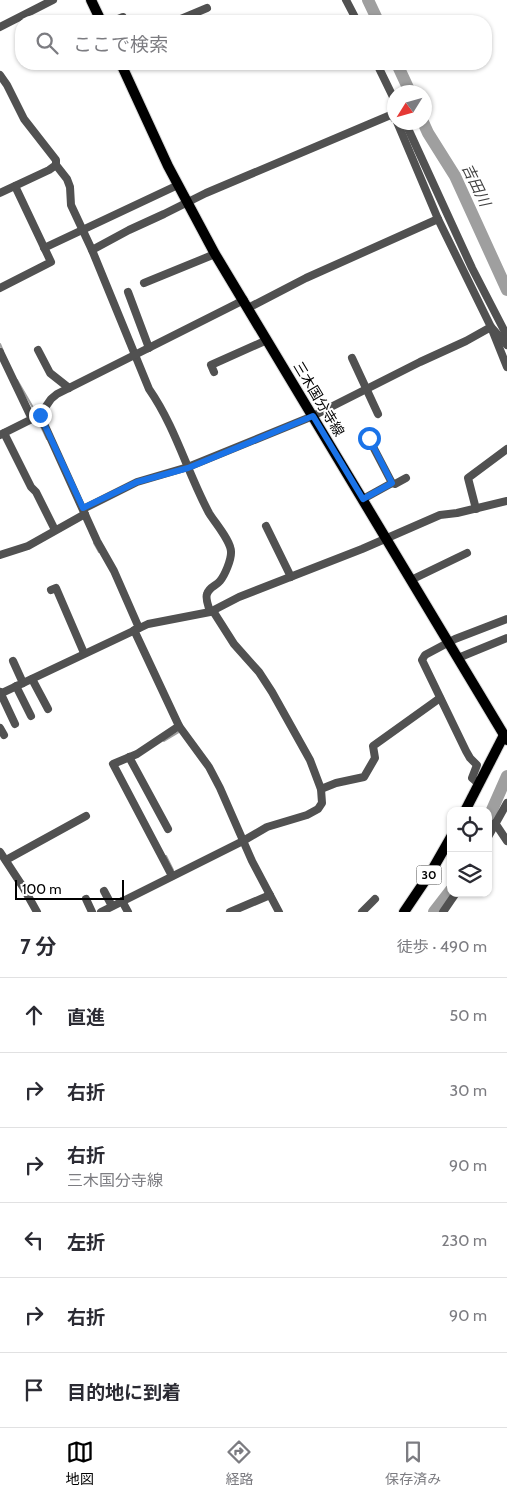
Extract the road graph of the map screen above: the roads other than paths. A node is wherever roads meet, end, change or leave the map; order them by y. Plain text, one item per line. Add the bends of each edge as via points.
1 (53, 0) edge
2 (91, 0) edge
3 (346, 0) edge
4 (207, 8) dead end
5 (24, 15) edge
6 (98, 15) edge
7 (190, 15) edge
8 (354, 15) edge
9 (15, 19) edge
10 (0, 27) edge
11 (124, 70) edge
12 (380, 70) edge
13 (0, 75) edge
14 (387, 85) edge
15 (387, 116) edge
16 (399, 130) edge
17 (409, 130) edge
18 (56, 166) junction
19 (15, 186) junction
20 (178, 186) junction
21 (0, 192) edge
22 (187, 203) junction
23 (438, 219) junction
24 (83, 230) junction
25 (44, 248) junction
26 (92, 250) junction
27 (215, 254) junction
28 (144, 284) dead end
29 (0, 288) edge
30 (128, 292) dead end
31 (246, 304) junction
32 (491, 327) junction
33 (507, 336) edge
34 (268, 340) junction
35 (507, 345) edge
36 (149, 348) junction
37 (38, 350) dead end
38 (0, 352) edge
39 (136, 354) junction
40 (352, 358) dead end
41 (507, 366) edge
42 (214, 372) dead end
43 (69, 388) junction
44 (367, 389) junction
45 (378, 414) dead end
46 (40, 415) junction
47 (313, 416) junction
48 (32, 419) junction
49 (2, 434) edge
50 (369, 438) dead end
51 (507, 449) edge
52 (188, 468) junction
53 (406, 478) dead end
54 (392, 483) junction
55 (363, 499) junction
56 (507, 501) edge
57 (476, 509) junction
58 (83, 513) junction
59 (266, 526) dead end
60 (55, 530) junction
61 (386, 538) junction
62 (467, 553) dead end
63 (0, 555) edge
64 (291, 577) junction
65 (412, 580) junction
66 (50, 590) dead end
67 (211, 612) junction
68 (507, 619) edge
69 (136, 629) junction
70 (507, 638) edge
71 (449, 643) junction
72 (84, 653) junction
73 (458, 658) junction
74 (13, 661) dead end
75 (32, 679) junction
76 (19, 685) junction
77 (0, 693) edge
78 (440, 698) junction
79 (48, 709) dead end
80 (31, 716) dead end
81 (15, 724) dead end
82 (179, 726) junction
83 (506, 736) edge
84 (129, 758) junction
85 (479, 784) junction
86 (321, 790) junction
87 (507, 803) edge
88 (466, 807) edge
89 (86, 816) dead end
90 (495, 824) junction
91 (168, 829) dead end
92 (492, 830) edge
93 (243, 841) junction
94 (507, 841) edge
95 (447, 844) edge
96 (0, 852) edge
97 (6, 860) junction
98 (172, 876) junction
99 (104, 891) dead end
100 (270, 895) junction
101 (453, 897) edge
102 (86, 899) dead end
103 (375, 899) dead end
104 (122, 901) junction
105 (112, 906) junction
106 (37, 912) edge
107 (92, 912) edge
108 (101, 912) edge
109 (128, 912) edge
110 (230, 912) edge
111 (279, 912) edge
112 (362, 912) edge
113 (404, 912) edge
114 (443, 912) edge

1 - 5 street
2 - 6 main road
3 - 8 street
4 - 7 street
9 - 10 street
11 - 20 main road, 三木国分寺線
12 - 14 street
13 - 18 street via 24,119 56,160
15 - 22 street
16 - 23 street
17 - 33 street
18 - 19 street
18 - 24 street via 68,179 71,204
19 - 21 street
19 - 25 street
20 - 22 main road, 三木国分寺線
20 - 24 street
22 - 26 street
22 - 27 main road, 三木国分寺線
23 - 31 street
23 - 32 street
24 - 25 street
24 - 26 street
25 - 29 street via 51,262
26 - 39 street
27 - 28 street
27 - 31 main road, 三木国分寺線
30 - 36 street
31 - 34 main road, 三木国分寺線
31 - 36 street
32 - 35 street
32 - 41 street
32 - 44 street
34 - 42 street via 211,365
34 - 47 main road, 三木国分寺線
36 - 39 street
37 - 43 street via 50,373
38 - 48 street
39 - 43 street
39 - 52 street via 149,389 180,444
40 - 44 street
43 - 46 street via 50,399
44 - 45 street
44 - 47 street
46 - 48 street
46 - 58 street
47 - 52 street
47 - 55 main road, 三木国分寺線
48 - 49 street
49 - 60 street
50 - 54 street
51 - 57 street via 468,478
52 - 58 street via 137,482
52 - 67 street via 209,514 230,546 224,575 206,596
53 - 54 street
54 - 55 street
55 - 61 main road, 三木国分寺線
56 - 57 street
57 - 61 street via 440,515
58 - 60 street
58 - 69 street via 114,571
59 - 64 street
60 - 63 street via 28,546
61 - 64 street
61 - 65 main road, 三木国分寺線
62 - 65 street
64 - 67 street via 239,597
65 - 71 main road, 三木国分寺線
66 - 72 street via 56,588
67 - 69 street via 164,620
67 - 86 street via 272,692 310,760
68 - 71 street
69 - 72 street
69 - 82 street
70 - 73 street
71 - 73 main road, 三木国分寺線
71 - 78 street via 425,655 422,660
72 - 75 street
73 - 83 main road, 三木国分寺線
74 - 76 street
75 - 76 street
75 - 79 street
76 - 77 street
76 - 80 street
77 - 81 street
78 - 85 street via 470,758 477,765 472,778
78 - 86 street via 373,746 375,758 364,777
82 - 84 street
82 - 93 street via 209,767
83 - 85 main road
84 - 91 street
84 - 98 street via 113,764
85 - 88 main road
86 - 93 street via 322,803 318,809 267,827
87 - 90 street
89 - 97 street
90 - 92 street
90 - 94 street
93 - 98 street
93 - 100 street
95 - 113 main road, 30
96 - 97 street
97 - 106 street
98 - 104 street
99 - 105 street
100 - 110 street
100 - 111 street
101 - 114 street
102 - 107 street
103 - 112 street
104 - 105 street
104 - 109 street
105 - 108 street

